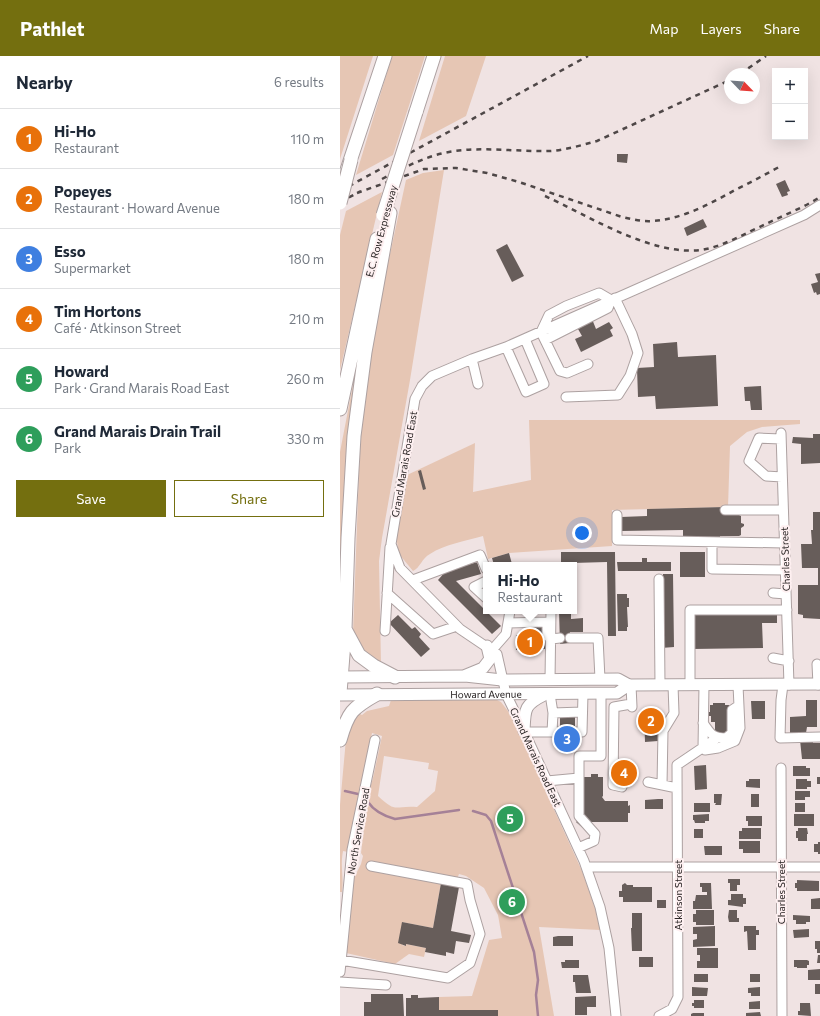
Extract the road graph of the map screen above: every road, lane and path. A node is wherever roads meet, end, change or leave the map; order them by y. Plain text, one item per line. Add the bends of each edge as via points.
1 (385, 56) edge
2 (434, 56) edge
3 (351, 160) junction
4 (340, 191) edge
5 (340, 203) edge
6 (820, 205) edge
7 (387, 214) junction
8 (613, 299) junction
9 (543, 336) junction
10 (525, 339) junction
11 (506, 347) junction
12 (472, 359) junction
13 (588, 364) dead end
14 (478, 384) dead end
15 (566, 397) dead end
16 (340, 409) edge
17 (782, 477) junction
18 (725, 510) dead end
19 (783, 510) junction
20 (617, 515) dead end
21 (712, 542) junction
22 (784, 543) junction
23 (391, 544) junction
24 (483, 562) edge
25 (785, 570) junction
26 (659, 579) dead end
27 (413, 580) junction
28 (483, 582) edge
29 (387, 593) junction
30 (773, 593) dead end
31 (786, 594) junction
32 (483, 595) edge
33 (787, 610) junction
34 (510, 614) edge
35 (551, 614) edge
36 (508, 623) junction
37 (457, 626) junction
38 (345, 628) junction
39 (385, 631) dead end
40 (555, 638) junction
41 (570, 638) dead end
42 (489, 648) junction
43 (773, 658) dead end
44 (789, 661) junction
45 (817, 664) dead end
46 (465, 676) junction
47 (341, 677) edge
48 (395, 677) junction
49 (600, 679) junction
50 (502, 680) junction
51 (550, 680) junction
52 (819, 684) edge
53 (630, 685) junction
54 (660, 685) junction
55 (673, 685) junction
56 (690, 685) junction
57 (704, 685) junction
58 (738, 685) junction
59 (786, 685) junction
60 (340, 694) edge
61 (377, 694) junction
62 (506, 694) junction
63 (548, 694) junction
64 (583, 694) junction
65 (601, 694) junction
66 (738, 706) junction
67 (582, 712) junction
68 (553, 713) junction
69 (703, 723) junction
70 (525, 732) junction
71 (552, 732) junction
72 (820, 737) edge
73 (717, 738) junction
74 (340, 740) edge
75 (375, 740) dead end
76 (703, 748) junction
77 (780, 768) dead end
78 (579, 778) junction
79 (547, 781) junction
80 (648, 782) dead end
81 (662, 785) junction
82 (622, 787) dead end
83 (677, 788) junction
84 (578, 848) junction
85 (371, 866) dead end
86 (587, 867) junction
87 (678, 867) junction
88 (781, 867) junction
89 (820, 867) edge
90 (341, 960) junction
91 (340, 972) edge
92 (340, 982) edge
93 (386, 985) dead end
94 (616, 1016) edge
95 (659, 1016) edge
96 (782, 1016) edge

1 - 3 highway
2 - 7 highway, E.C. Row Expressway, bridge
3 - 4 highway, bridge
3 - 5 highway, bridge
6 - 8 street via 652,284
7 - 16 highway, E.C. Row Expressway via 372,259
7 - 38 highway via 354,436
8 - 9 street
8 - 9 street via 599,293 566,306 549,315
8 - 15 street via 632,334 638,353 630,376 618,395
9 - 10 street
9 - 13 street via 560,371 567,373
10 - 11 street
10 - 11 street via 544,384 526,392
11 - 12 street
12 - 14 street
12 - 23 street, Grand Marais Road East via 432,376 422,386 415,399
17 - 17 street, Charles Street via 781,436 759,438 749,461 766,476
17 - 19 street, Charles Street
18 - 19 street
19 - 22 street, Charles Street
20 - 21 street via 617,540
21 - 22 street
21 - 25 street via 712,569
22 - 25 street, Charles Street
23 - 27 street, Grand Marais Road East via 400,568
23 - 29 street
24 - 27 street via 480,555
25 - 31 street, Charles Street
26 - 54 street
27 - 37 street, Grand Marais Road East
28 - 32 street via 474,587
29 - 37 street via 432,634
29 - 39 street
30 - 31 street
31 - 33 street, Charles Street
33 - 44 street, Charles Street
33 - 56 street via 690,610
34 - 36 street
35 - 40 street
36 - 40 street via 547,622 547,636
36 - 42 street via 506,634
37 - 42 street, Grand Marais Road East
38 - 47 highway
38 - 48 highway via 359,655
40 - 51 street
41 - 49 street via 598,638
42 - 46 main road via 490,659 483,668
42 - 50 street, Grand Marais Road East via 497,654
43 - 44 street
44 - 59 street, Charles Street
45 - 52 street
46 - 48 main road, Howard Avenue
46 - 50 main road, Howard Avenue
47 - 48 main road, Howard Avenue
47 - 60 highway
49 - 51 main road, Howard Avenue
49 - 53 main road, Howard Avenue via 618,679
50 - 51 main road, Howard Avenue
50 - 62 street, Grand Marais Road East
52 - 59 main road, Howard Avenue
53 - 54 main road, Howard Avenue
53 - 65 main road, Howard Avenue via 617,693
53 - 82 street via 631,705 614,707 613,785
54 - 55 main road, Howard Avenue
55 - 56 main road, Howard Avenue
55 - 81 street via 674,713 662,731
56 - 57 main road, Howard Avenue
57 - 58 main road, Howard Avenue
57 - 69 street
58 - 59 main road, Howard Avenue
58 - 66 street
59 - 72 street, Charles Street via 781,700 780,738
60 - 61 main road, Howard Avenue
61 - 62 main road, Howard Avenue
61 - 74 highway via 359,704 346,720
62 - 63 main road, Howard Avenue
62 - 70 street, Grand Marais Road East
63 - 64 main road, Howard Avenue
63 - 68 street
63 - 70 main road via 530,701 524,714
64 - 65 main road, Howard Avenue
64 - 67 street
65 - 78 street via 602,756 579,756
66 - 73 street via 732,710 732,733 726,738
66 - 76 street via 740,728 735,741 718,748
67 - 68 street
67 - 71 street via 582,732
68 - 71 street
69 - 73 street via 711,735
69 - 76 street
70 - 71 street
70 - 79 street, Grand Marais Road East
73 - 76 street
75 - 90 street, North Service Road via 352,850
76 - 83 street, Atkinson Street via 677,765
77 - 88 street, Charles Street
78 - 79 street
78 - 84 street via 579,816 595,834 594,841
79 - 84 street, Grand Marais Road East
80 - 81 street
81 - 83 street
83 - 87 street, Atkinson Street
84 - 86 street, Grand Marais Road East
85 - 90 street via 467,884 480,934 470,963 448,978
86 - 87 street
86 - 94 street, Grand Marais Road East via 600,907 609,948
87 - 88 street
87 - 95 street, Atkinson Street via 678,997 672,1010
88 - 89 street
88 - 96 street, Charles Street
90 - 91 street, North Service Road
92 - 93 street

